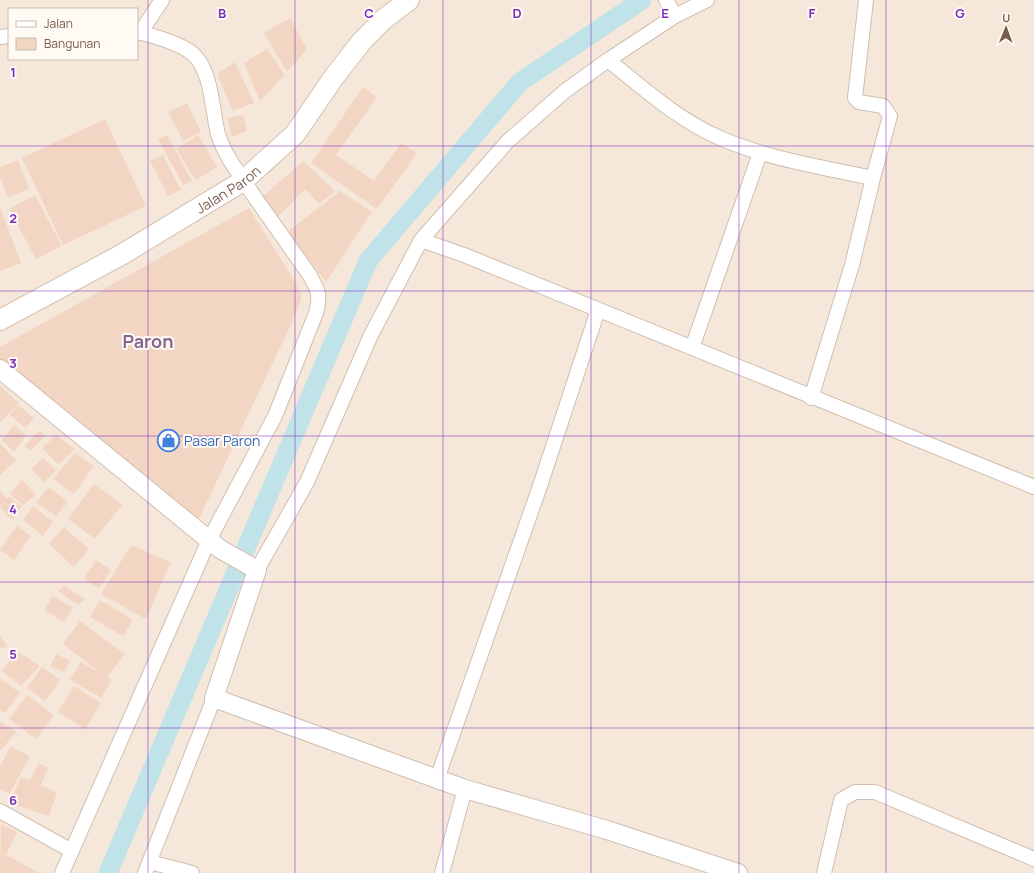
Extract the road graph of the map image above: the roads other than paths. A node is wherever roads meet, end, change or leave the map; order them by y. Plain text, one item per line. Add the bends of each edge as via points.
1 (162, 0) edge
2 (409, 0) edge
3 (707, 0) edge
4 (866, 0) edge
5 (671, 8) edge
6 (139, 33) edge
7 (608, 60) junction
8 (760, 153) junction
9 (872, 178) junction
10 (244, 180) junction
11 (421, 240) junction
12 (598, 310) junction
13 (0, 320) edge
14 (692, 348) junction
15 (0, 369) edge
16 (811, 398) junction
17 (1034, 487) edge
18 (214, 545) junction
19 (255, 568) junction
20 (214, 698) junction
21 (437, 779) junction
22 (466, 789) junction
23 (0, 811) edge
24 (72, 851) junction
25 (1034, 859) edge
26 (147, 867) edge
27 (62, 873) edge
28 (192, 873) edge
29 (442, 873) edge
30 (738, 873) edge
31 (824, 873) edge

1 - 6 street
2 - 10 main road, Jalan Paron via 384,19 362,42 334,77 295,134
3 - 5 street
4 - 9 street via 855,98 859,102 883,106 890,116
5 - 7 street
6 - 10 street via 184,47 194,54 202,65 219,135 225,151
7 - 8 street via 660,102 690,122 719,138
7 - 11 street via 507,142
8 - 9 street
8 - 14 street
9 - 16 street via 852,265
10 - 13 main road, Jalan Paron via 121,255
10 - 18 street via 309,274 320,298 275,416
11 - 12 street
11 - 19 street via 371,335 307,482
12 - 14 street
12 - 21 street via 540,486
14 - 16 street
15 - 18 street
16 - 17 street
18 - 19 street
18 - 24 street
19 - 20 street
20 - 21 street
20 - 26 street
21 - 22 street
22 - 29 street
22 - 30 street via 607,830
23 - 24 street
24 - 27 street
25 - 31 street via 875,792 855,792 841,800
26 - 28 street

